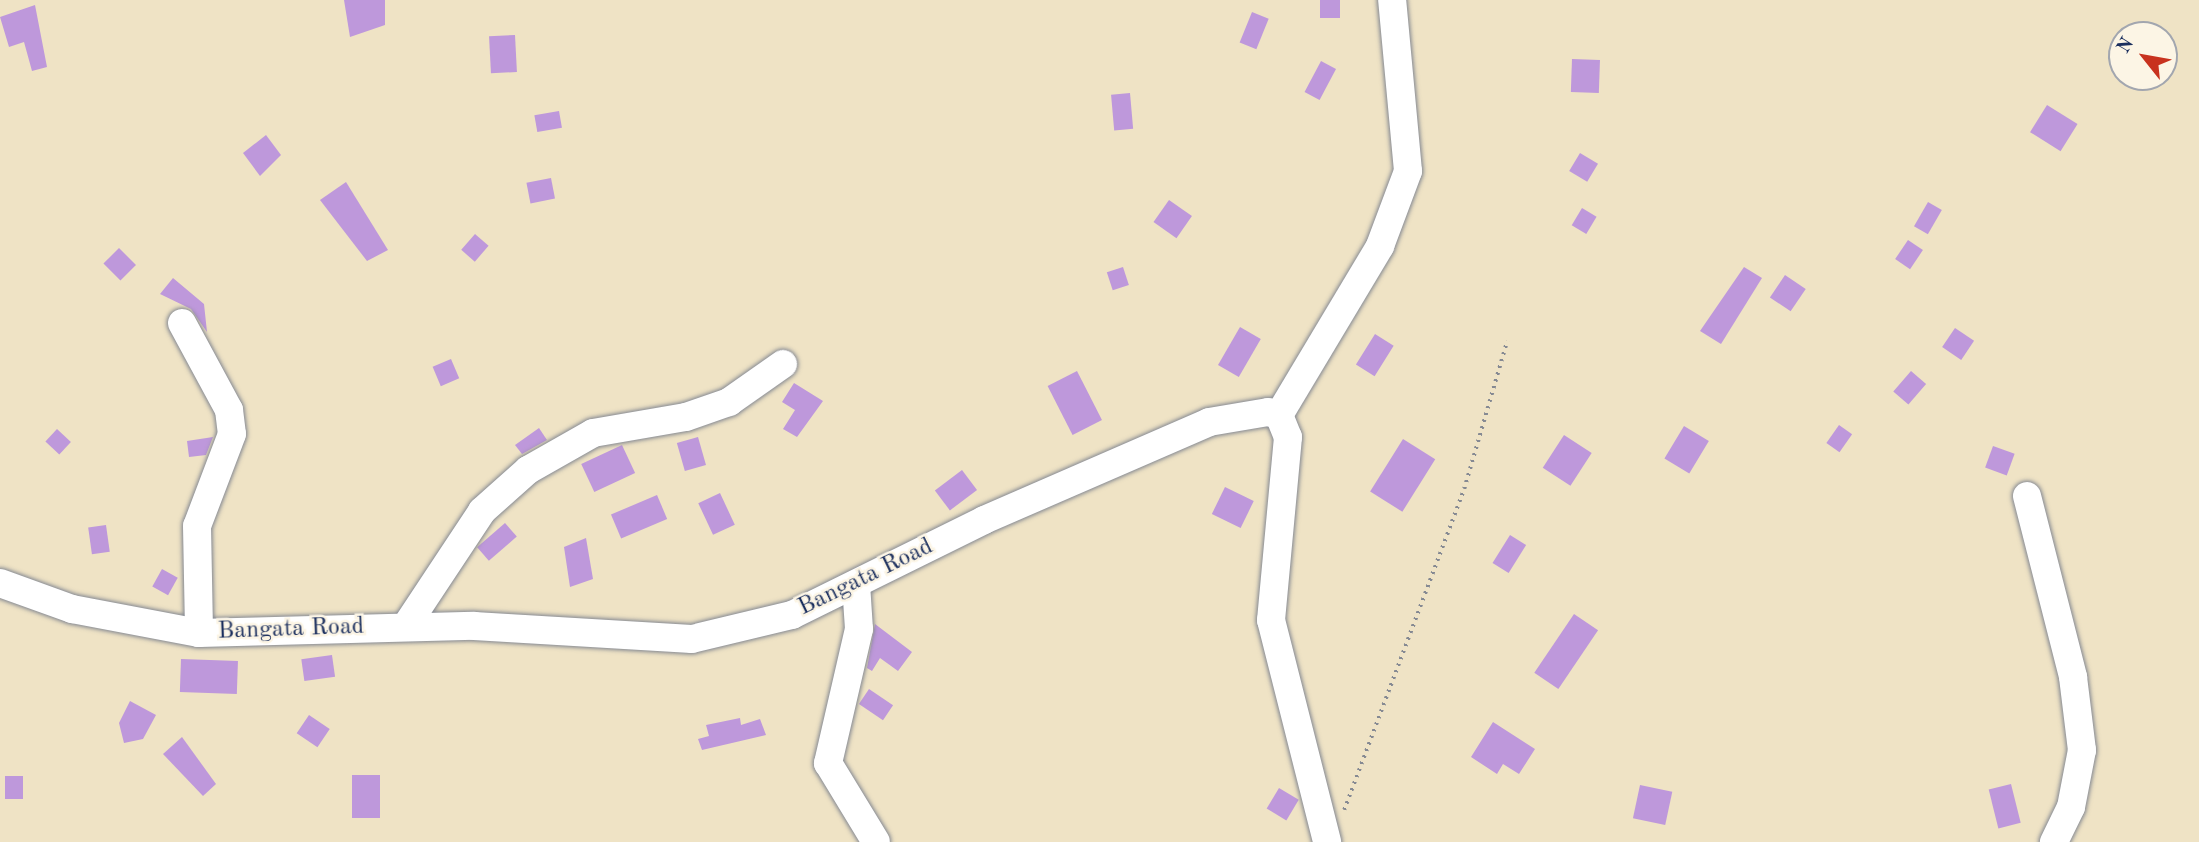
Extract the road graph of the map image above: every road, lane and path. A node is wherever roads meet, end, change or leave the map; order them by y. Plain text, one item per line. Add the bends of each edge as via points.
1 (1392, 0) edge
2 (182, 323) dead end
3 (1507, 341) dead end
4 (783, 364) dead end
5 (1279, 415) junction
6 (2027, 496) dead end
7 (0, 583) edge
8 (856, 584) junction
9 (406, 626) junction
10 (199, 633) junction
11 (1342, 818) dead end
12 (876, 842) edge
13 (1327, 842) edge
14 (2054, 842) edge

1 - 5 street via 1409,129 1404,184 1380,246
2 - 10 street via 229,410 232,434 197,526
3 - 11 path via 1464,489
4 - 9 street via 729,401 686,417 593,433 528,470 482,511
5 - 8 street, Bangata Road via 1254,411 1209,422
5 - 13 street via 1288,437 1271,620
6 - 14 street via 2073,677 2082,750 2071,807
7 - 10 street, Bangata Road via 72,609
8 - 9 street, Bangata Road via 749,630 692,639
8 - 12 street via 859,629 828,763
9 - 10 street, Bangata Road

